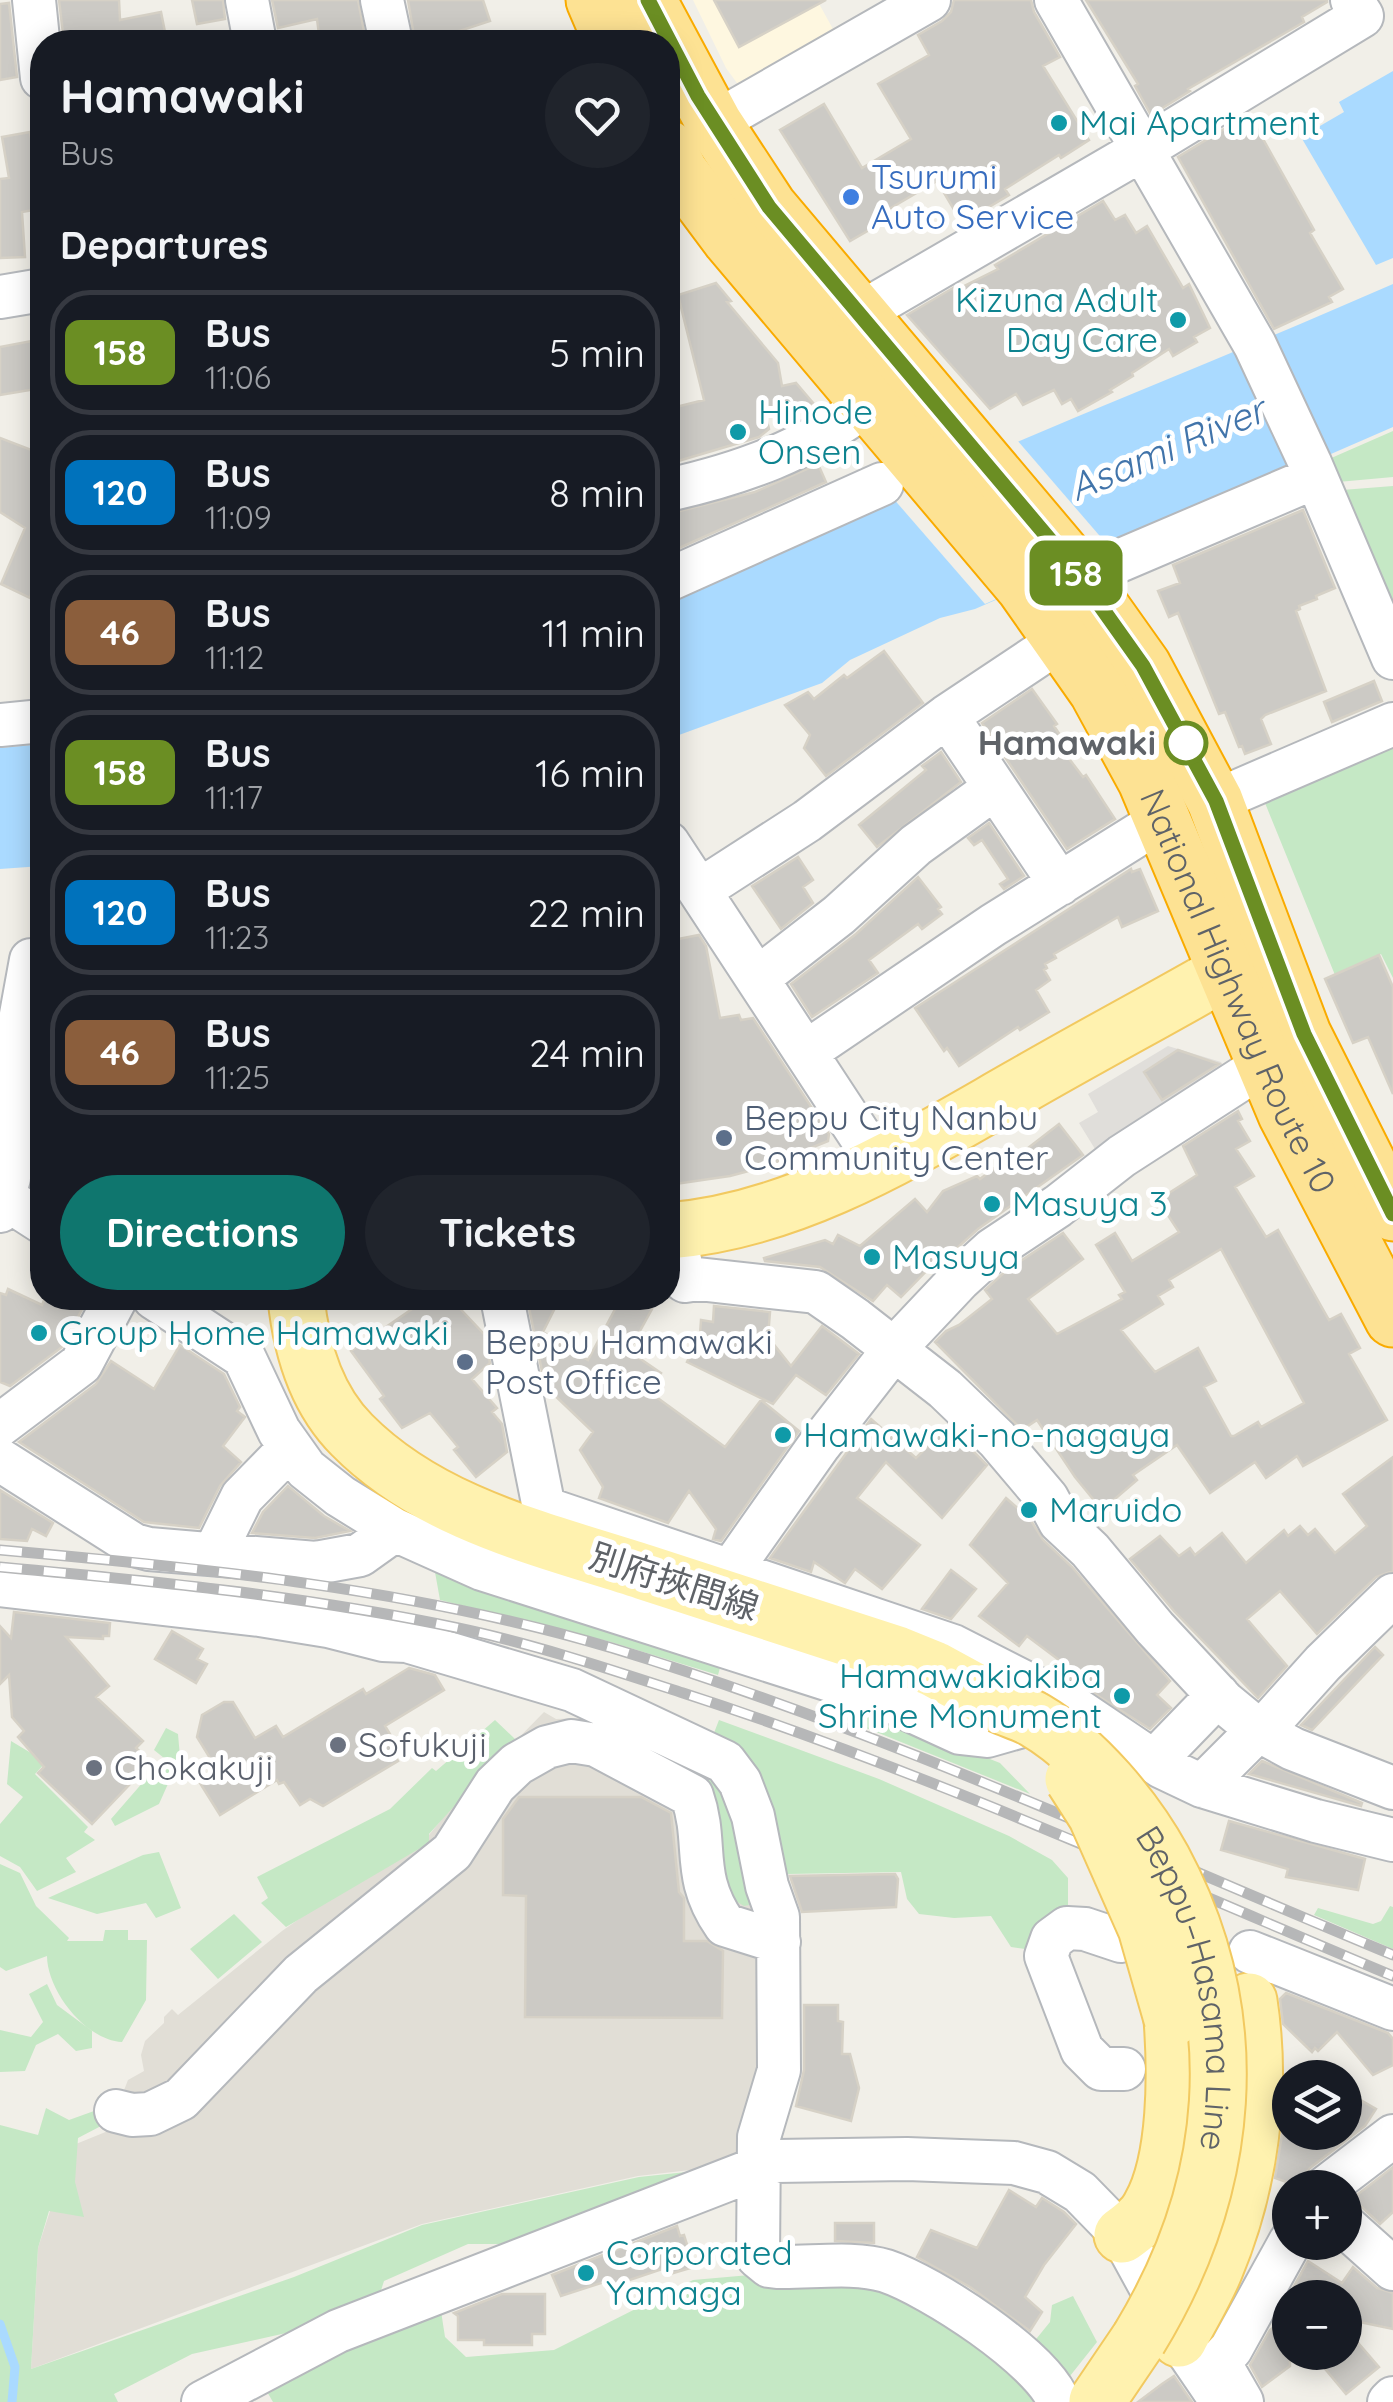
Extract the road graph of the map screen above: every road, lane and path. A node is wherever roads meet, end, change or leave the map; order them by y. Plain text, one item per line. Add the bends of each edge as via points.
1 (34, 0) edge
2 (246, 0) edge
3 (382, 0) edge
4 (594, 0) edge
5 (648, 0) edge
6 (929, 0) edge
7 (1056, 0) edge
8 (1352, 0) edge
9 (37, 30) edge
10 (252, 30) edge
11 (388, 30) edge
12 (607, 30) edge
13 (664, 30) edge
14 (680, 60) edge
15 (714, 123) junction
16 (1143, 149) junction
17 (680, 175) edge
18 (30, 292) edge
19 (0, 298) edge
20 (858, 315) junction
21 (867, 404) junction
22 (1313, 470) junction
23 (906, 482) junction
24 (680, 487) edge
25 (680, 575) edge
26 (1058, 577) junction
27 (1062, 640) junction
28 (1393, 658) edge
29 (946, 716) junction
30 (30, 721) edge
31 (1393, 724) edge
32 (0, 725) edge
33 (995, 788) junction
34 (1216, 801) junction
35 (1163, 818) junction
36 (680, 861) edge
37 (1060, 884) junction
38 (700, 890) junction
39 (24, 958) edge
40 (1249, 962) junction
41 (758, 978) junction
42 (806, 1052) junction
43 (1263, 1065) junction
44 (880, 1166) junction
45 (2, 1201) edge
46 (1393, 1214) edge
47 (30, 1216) edge
48 (680, 1229) edge
49 (680, 1264) edge
50 (110, 1310) edge
51 (172, 1310) edge
52 (297, 1310) edge
53 (504, 1310) edge
54 (1393, 1319) edge
55 (894, 1349) junction
56 (0, 1425) edge
57 (289, 1450) junction
58 (0, 1460) edge
59 (395, 1530) junction
60 (214, 1554) junction
61 (735, 1571) junction
62 (0, 1585) edge
63 (1393, 1595) edge
64 (1218, 1696) junction
65 (1000, 1705) junction
66 (1073, 1707) junction
67 (1259, 1731) junction
68 (1139, 1780) junction
69 (1202, 1786) junction
70 (1393, 1788) edge
71 (1393, 1840) edge
72 (1121, 1940) dead end
73 (779, 1942) junction
74 (1250, 1952) dead end
75 (1393, 2009) edge
76 (1124, 2069) dead end
77 (116, 2111) dead end
78 (1393, 2136) edge
79 (759, 2170) junction
80 (1349, 2170) edge
81 (1122, 2235) junction
82 (1362, 2242) edge
83 (1280, 2260) edge
84 (1393, 2270) edge
85 (1159, 2339) junction
86 (1097, 2401) edge
87 (204, 2402) edge
88 (1058, 2402) edge
89 (1222, 2402) edge
90 (1242, 2402) edge

1 - 9 street
2 - 10 street
3 - 11 street
4 - 12 highway
5 - 13 highway, National Highway Route 10
6 - 15 street
7 - 16 street
8 - 16 street via 1362,16
14 - 15 highway, National Highway Route 10
15 - 20 highway, National Highway Route 10 via 769,207
16 - 20 street
16 - 22 street via 1255,345
17 - 21 highway, National Highway Route 10
18 - 19 street
20 - 26 highway, National Highway Route 10 via 980,457
21 - 23 highway, National Highway Route 10
21 - 24 street via 774,460
22 - 26 street
22 - 28 street
23 - 25 street
23 - 26 highway, National Highway Route 10
26 - 27 highway, National Highway Route 10
26 - 34 highway, National Highway Route 10 via 1143,666
27 - 29 street
27 - 35 highway, National Highway Route 10 via 1121,733
29 - 33 street
29 - 38 street via 807,822
30 - 32 street
31 - 34 street
33 - 37 street
33 - 41 street via 916,844
34 - 40 highway, National Highway Route 10
35 - 37 street
35 - 40 highway, National Highway Route 10
36 - 38 street
37 - 42 street
38 - 41 street
39 - 45 street
40 - 43 highway, National Highway Route 10
40 - 44 main road
40 - 46 highway, National Highway Route 10 via 1304,1034
41 - 42 street
42 - 44 street
43 - 54 highway, National Highway Route 10
43 - 55 street via 992,1250
44 - 48 main road via 764,1212
45 - 47 street
49 - 55 street via 685,1280 816,1292
50 - 56 street via 81,1364
51 - 57 street via 244,1357
52 - 65 main road, 別府挾間線 via 300,1335 336,1416 416,1486 484,1520 934,1668
53 - 61 street via 544,1508
55 - 61 street via 780,1498
55 - 64 street via 997,1440 1060,1522
57 - 59 street via 340,1496
57 - 60 street via 242,1497
58 - 60 street via 134,1544
59 - 60 street via 339,1560
59 - 66 street via 482,1569 876,1695 960,1733 986,1736
61 - 66 street via 953,1646
62 - 73 street via 328,1626 407,1641 572,1690 734,1770 757,1830
63 - 67 street
64 - 67 street
64 - 68 street
65 - 68 main road, 別府挾間線, bridge
65 - 81 main road, bridge via 1080,1788 1146,1928 1172,2019 1166,2154 1151,2206
66 - 68 street
67 - 69 street
67 - 70 street
68 - 69 street
68 - 85 main road, Beppu–Hasama Line, bridge via 1148,1833 1194,1925 1220,2056 1213,2151
68 - 85 main road via 1218,1919 1249,2002 1255,2058 1249,2151 1228,2232 1206,2286
69 - 71 street
72 - 76 street via 1067,1928 1052,1939 1046,1956 1082,2050 1101,2069
73 - 77 street via 720,1918 701,1870 692,1796 596,1744 571,1741 517,1764 495,1784 452,1852 301,1974 182,2100 150,2114
73 - 79 street via 779,2070 759,2137
74 - 75 street
78 - 80 street
79 - 81 street via 776,2161 1014,2163 1064,2181
79 - 87 street via 338,2332
79 - 88 street via 756,2250 762,2262 887,2272 1017,2352
81 - 85 street
82 - 84 street
83 - 90 street via 1219,2362
85 - 86 main road, Beppu–Hasama Line
85 - 89 street

